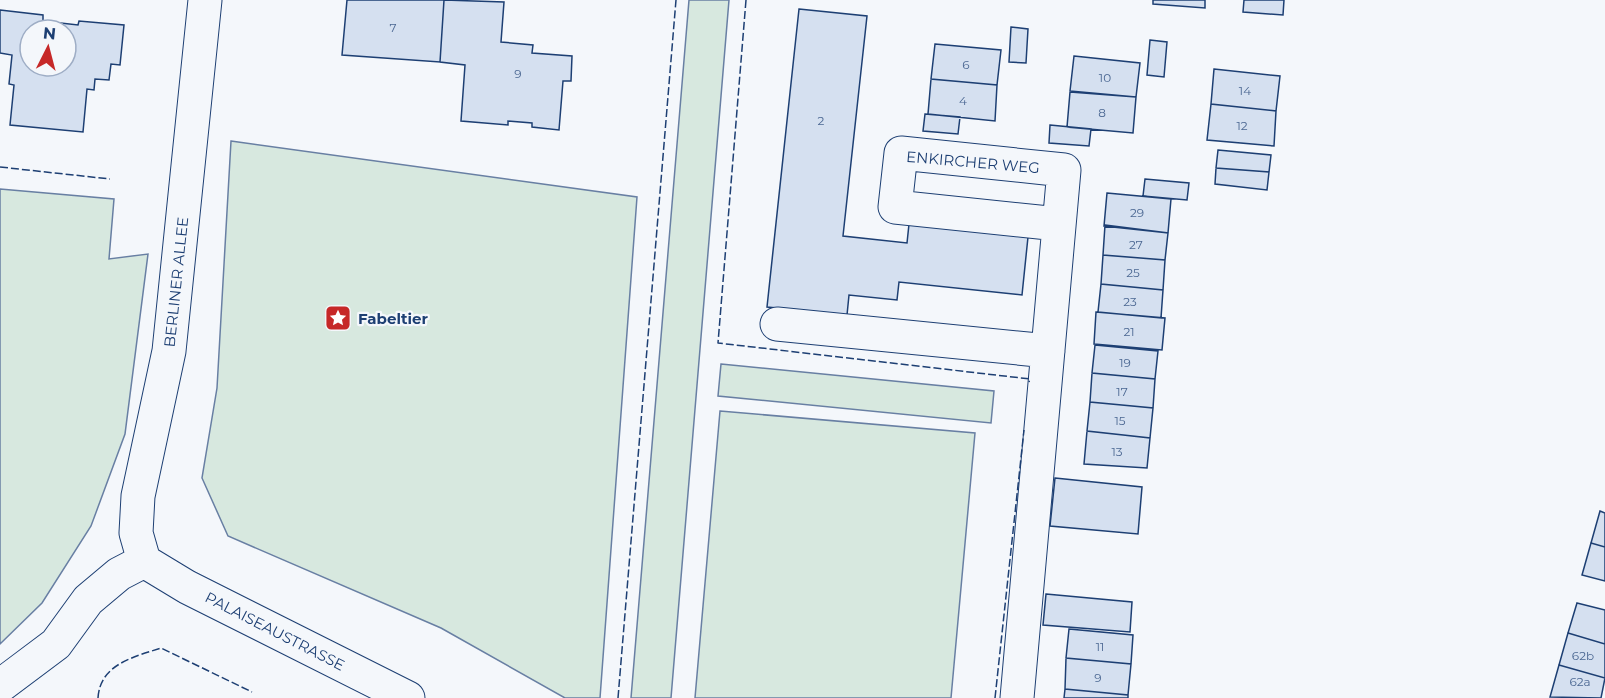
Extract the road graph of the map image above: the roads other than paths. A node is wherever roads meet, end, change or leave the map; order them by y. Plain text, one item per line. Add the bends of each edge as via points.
1 (205, 0) edge
2 (1058, 224) junction
3 (777, 324) dead end
4 (1048, 351) junction
5 (144, 561) junction
6 (0, 687) edge
7 (408, 698) edge
8 (1017, 698) edge

1 - 5 street, BERLINER ALLEE via 169,351 138,495 136,533
2 - 2 street, ENKIRCHER WEG via 895,207 901,153 1064,170
2 - 4 street, ENKIRCHER WEG
3 - 4 street
4 - 8 street, ENKIRCHER WEG
5 - 6 street via 119,573 88,600 56,644
5 - 7 street, PALAISEAUSTRASSE

